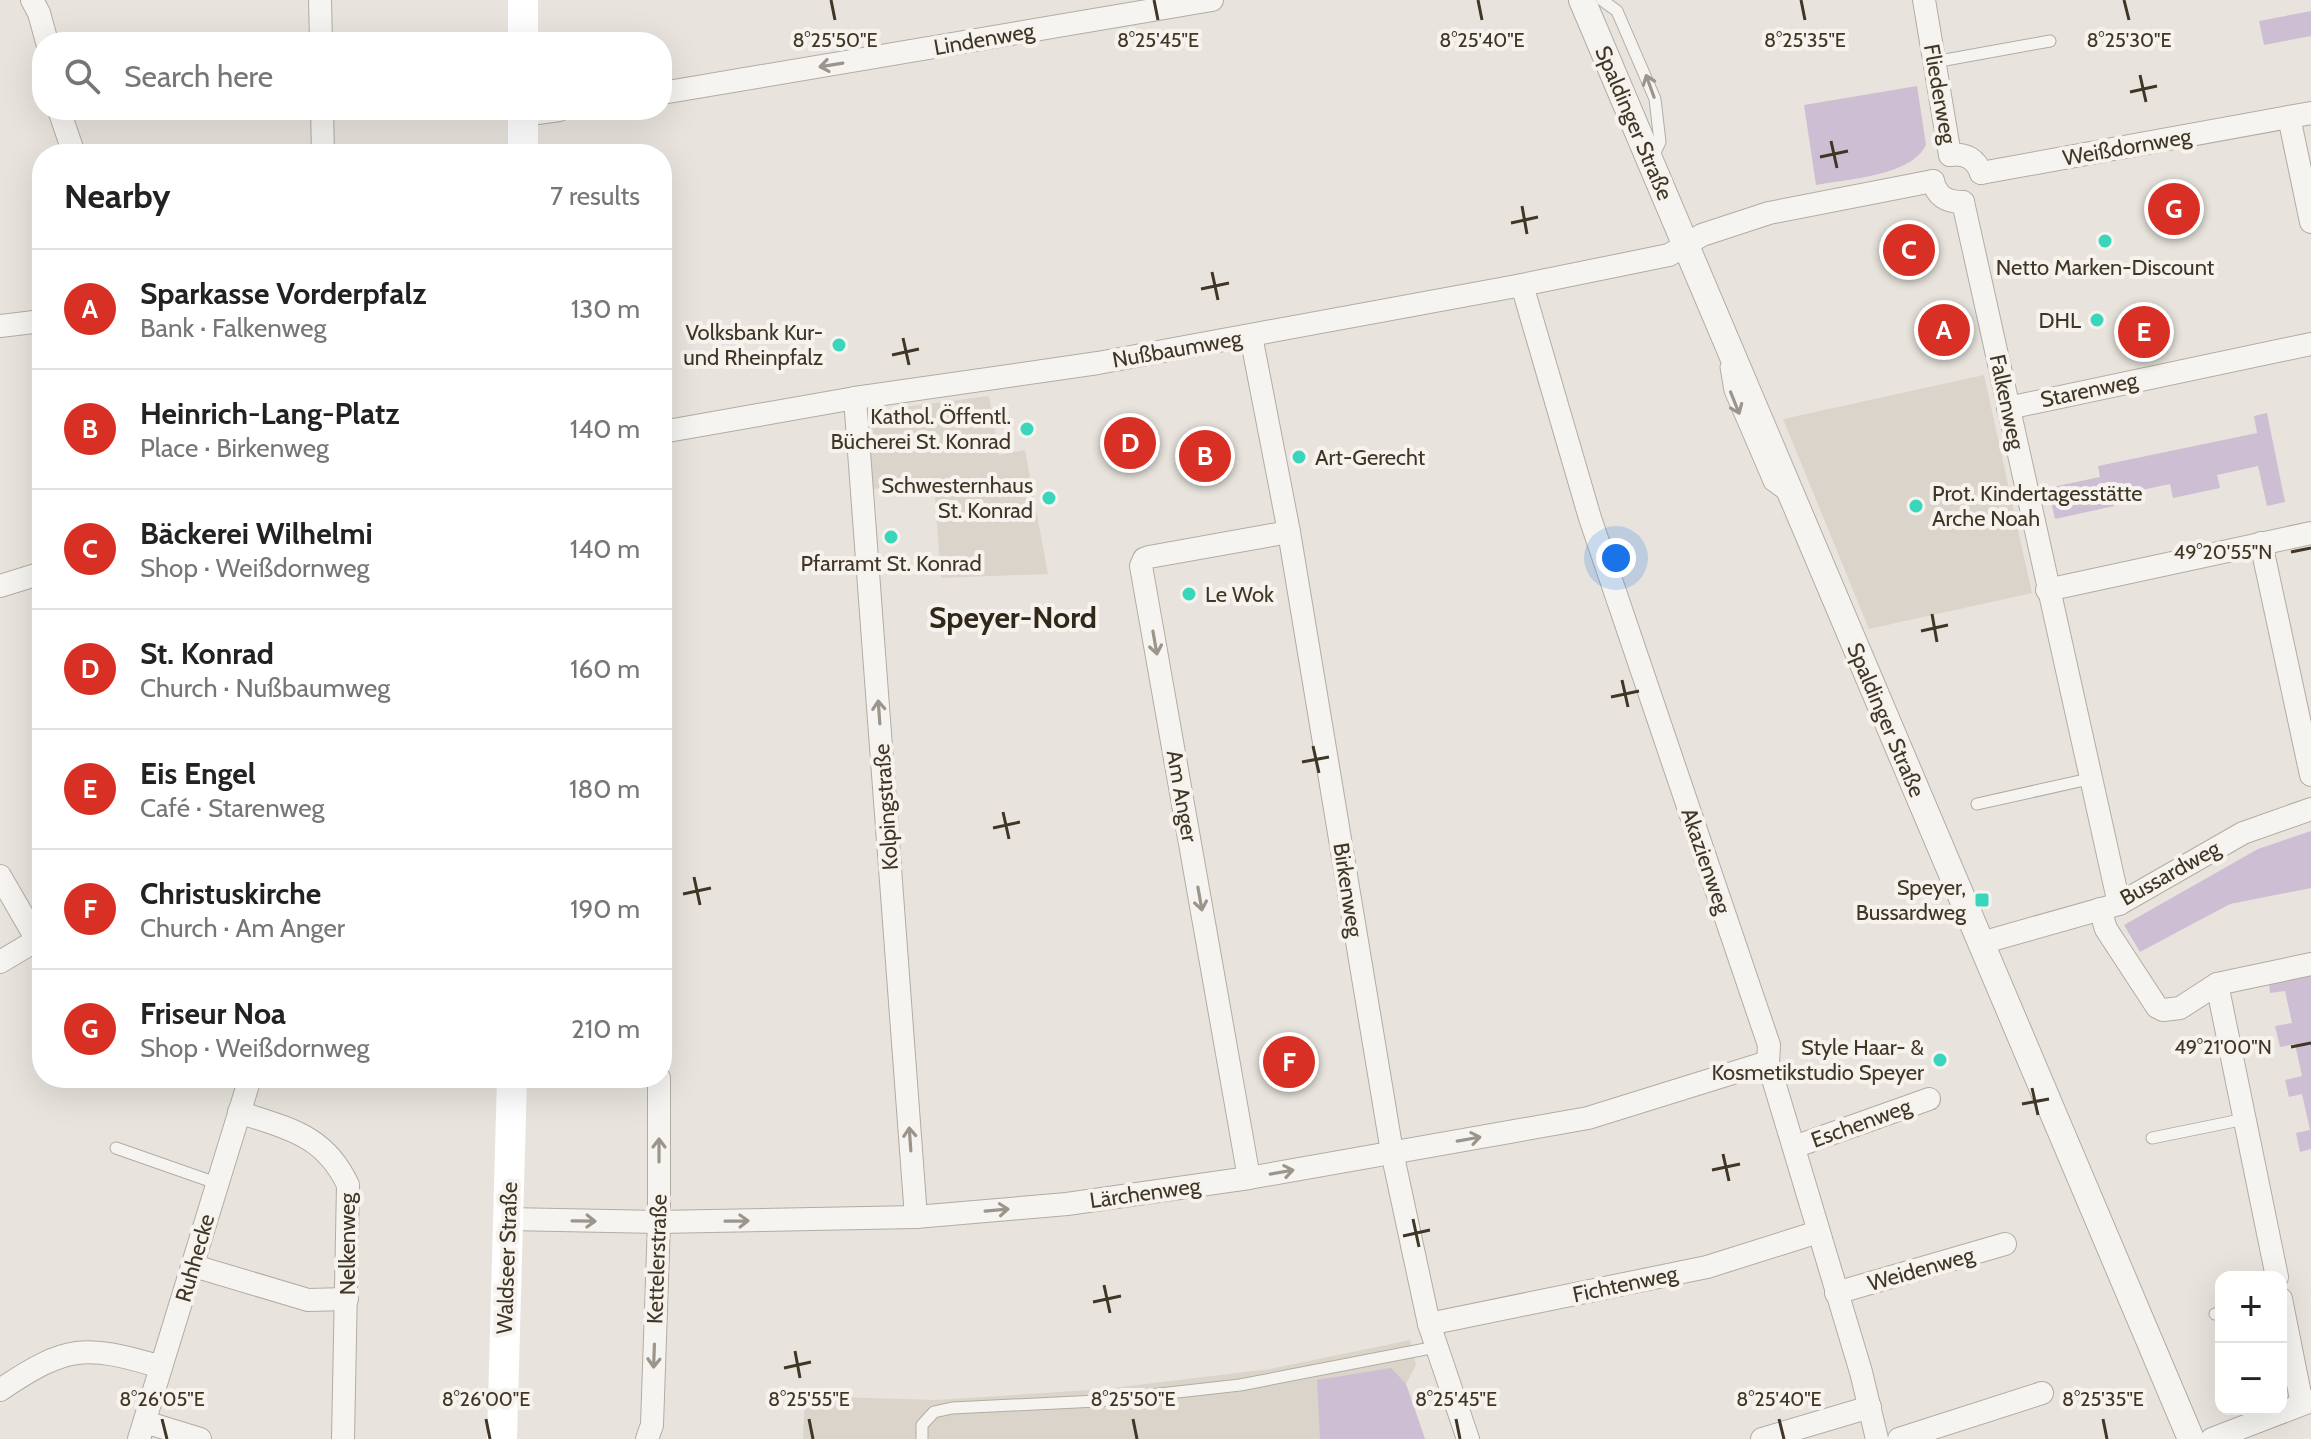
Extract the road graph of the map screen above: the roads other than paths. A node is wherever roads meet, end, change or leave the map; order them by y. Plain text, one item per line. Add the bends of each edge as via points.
1 (32, 0) edge
2 (320, 0) edge
3 (523, 0) edge
4 (1212, 0) edge
5 (1582, 0) edge
6 (1602, 0) edge
7 (1924, 0) edge
8 (44, 32) edge
9 (321, 32) edge
10 (523, 32) edge
11 (2050, 41) dead end
12 (1934, 62) junction
13 (672, 91) edge
14 (2300, 115) edge
15 (62, 120) edge
16 (322, 120) edge
17 (523, 120) edge
18 (71, 144) edge
19 (323, 144) edge
20 (523, 144) edge
21 (1950, 155) junction
22 (1651, 161) junction
23 (1981, 173) junction
24 (1933, 181) junction
25 (1963, 202) junction
26 (2311, 222) edge
27 (1686, 244) junction
28 (1522, 285) junction
29 (32, 322) edge
30 (0, 326) edge
31 (1251, 336) junction
32 (2311, 344) edge
33 (855, 398) junction
34 (2008, 408) junction
35 (672, 430) edge
36 (1289, 532) junction
37 (2311, 533) edge
38 (2261, 543) junction
39 (32, 576) edge
40 (0, 586) edge
41 (2047, 590) junction
42 (2311, 775) edge
43 (2089, 779) junction
44 (1977, 804) dead end
45 (2311, 809) edge
46 (0, 876) edge
47 (2110, 906) junction
48 (32, 928) edge
49 (32, 943) edge
50 (1981, 943) junction
51 (0, 962) edge
52 (2311, 964) edge
53 (2217, 984) junction
54 (1768, 1062) junction
55 (247, 1088) edge
56 (512, 1088) edge
57 (659, 1088) edge
58 (1929, 1099) dead end
59 (239, 1112) junction
60 (2245, 1119) junction
61 (2152, 1138) dead end
62 (1794, 1147) junction
63 (116, 1148) dead end
64 (1392, 1152) junction
65 (1249, 1178) junction
66 (216, 1183) junction
67 (916, 1217) junction
68 (508, 1219) junction
69 (659, 1222) junction
70 (1818, 1232) junction
71 (2005, 1244) dead end
72 (194, 1266) junction
73 (2276, 1271) edge
74 (1836, 1293) junction
75 (347, 1299) junction
76 (1429, 1324) junction
77 (2287, 1324) edge
78 (1436, 1347) junction
79 (161, 1367) junction
80 (0, 1390) edge
81 (2042, 1393) dead end
82 (2306, 1402) edge
83 (1870, 1407) junction
84 (142, 1431) edge
85 (200, 1439) edge
86 (343, 1439) edge
87 (502, 1439) edge
88 (647, 1439) edge
89 (922, 1439) edge
90 (1468, 1439) edge
91 (1762, 1439) edge
92 (1877, 1439) edge
93 (1899, 1439) edge
94 (2191, 1439) edge
95 (2212, 1439) edge

1 - 8 street
2 - 9 street
3 - 10 main road
4 -> 13 street, Lindenweg
5 - 22 street, Spaldinger Straße
22 -> 6 lane via 1660,142 1655,99 1617,11
7 - 12 street, Fliederweg
11 - 12 lane
12 - 21 street, Fliederweg
14 - 23 street, Weißdornweg
14 - 26 street
15 - 18 street
16 - 19 street
17 - 20 main road
21 - 23 street via 1966,155
21 - 24 street, Fliederweg via 1935,168
22 - 27 street, Spaldinger Straße
23 - 25 street via 1978,191
24 - 25 street via 1939,195
24 - 27 street via 1769,213
25 - 34 street, Falkenweg
27 - 28 street, Nußbaumweg via 1660,258
27 - 50 street, Spaldinger Straße
28 - 31 street, Nußbaumweg
28 - 54 street, Akazienweg via 1590,518 1769,1045
29 - 30 street
31 - 33 street, Nußbaumweg
31 - 36 street, Birkenweg
32 - 34 street, Starenweg
33 - 35 street, Nußbaumweg
67 -> 33 street, Kolpingstraße
34 - 41 street, Falkenweg
36 - 64 street, Birkenweg
36 -> 65 street, Am Anger via 1149,557 1141,566
37 - 38 street
38 - 41 street
38 - 42 street
39 - 40 street
41 - 43 street, Falkenweg
43 - 44 lane
43 - 47 street, Falkenweg
45 - 47 street, Bussardweg via 2243,833
46 - 48 street
47 - 50 street, Bussardweg
47 - 53 street, Falkenweg via 2106,929 2157,1007 2180,1008
49 - 51 street
50 - 94 street, Spaldinger Straße
52 - 53 street
53 - 60 street
54 - 62 street, Akazienweg
64 -> 54 street, Lärchenweg via 1588,1118
55 - 59 street, Ruhhecke
56 - 68 main road, Waldseer Straße
69 -> 57 street, Kettelerstraße
58 - 62 street, Eschenweg
59 - 66 street, Ruhhecke
59 - 75 street, Nelkenweg via 309,1138 341,1170 348,1185
60 - 61 lane
60 - 73 street
62 - 70 street, Akazienweg
63 - 66 lane
65 -> 64 street, Lärchenweg
64 - 76 street, Birkenweg
67 -> 65 street, Lärchenweg via 1067,1204
66 - 72 street, Ruhhecke
69 -> 67 street, Lärchenweg
68 -> 69 street, Lärchenweg
68 - 87 main road, Waldseer Straße
69 -> 88 street, Kettelerstraße via 652,1425
70 - 74 street, Akazienweg
70 - 76 street, Fichtenweg via 1707,1267
71 - 74 street, Weidenweg
72 - 75 street via 308,1300
72 - 79 street, Ruhhecke
74 - 83 street, Akazienweg
75 - 86 street, Nelkenweg
76 - 78 street, Birkenweg
77 - 82 street
78 - 89 lane via 1240,1385 1097,1401 952,1408 934,1412 922,1425
78 - 90 street, Birkenweg
79 - 80 street via 93,1351 61,1355
79 - 84 street, Ruhhecke
81 - 93 street
82 - 95 street
83 - 91 street
83 - 92 street, Akazienweg
84 - 85 street

